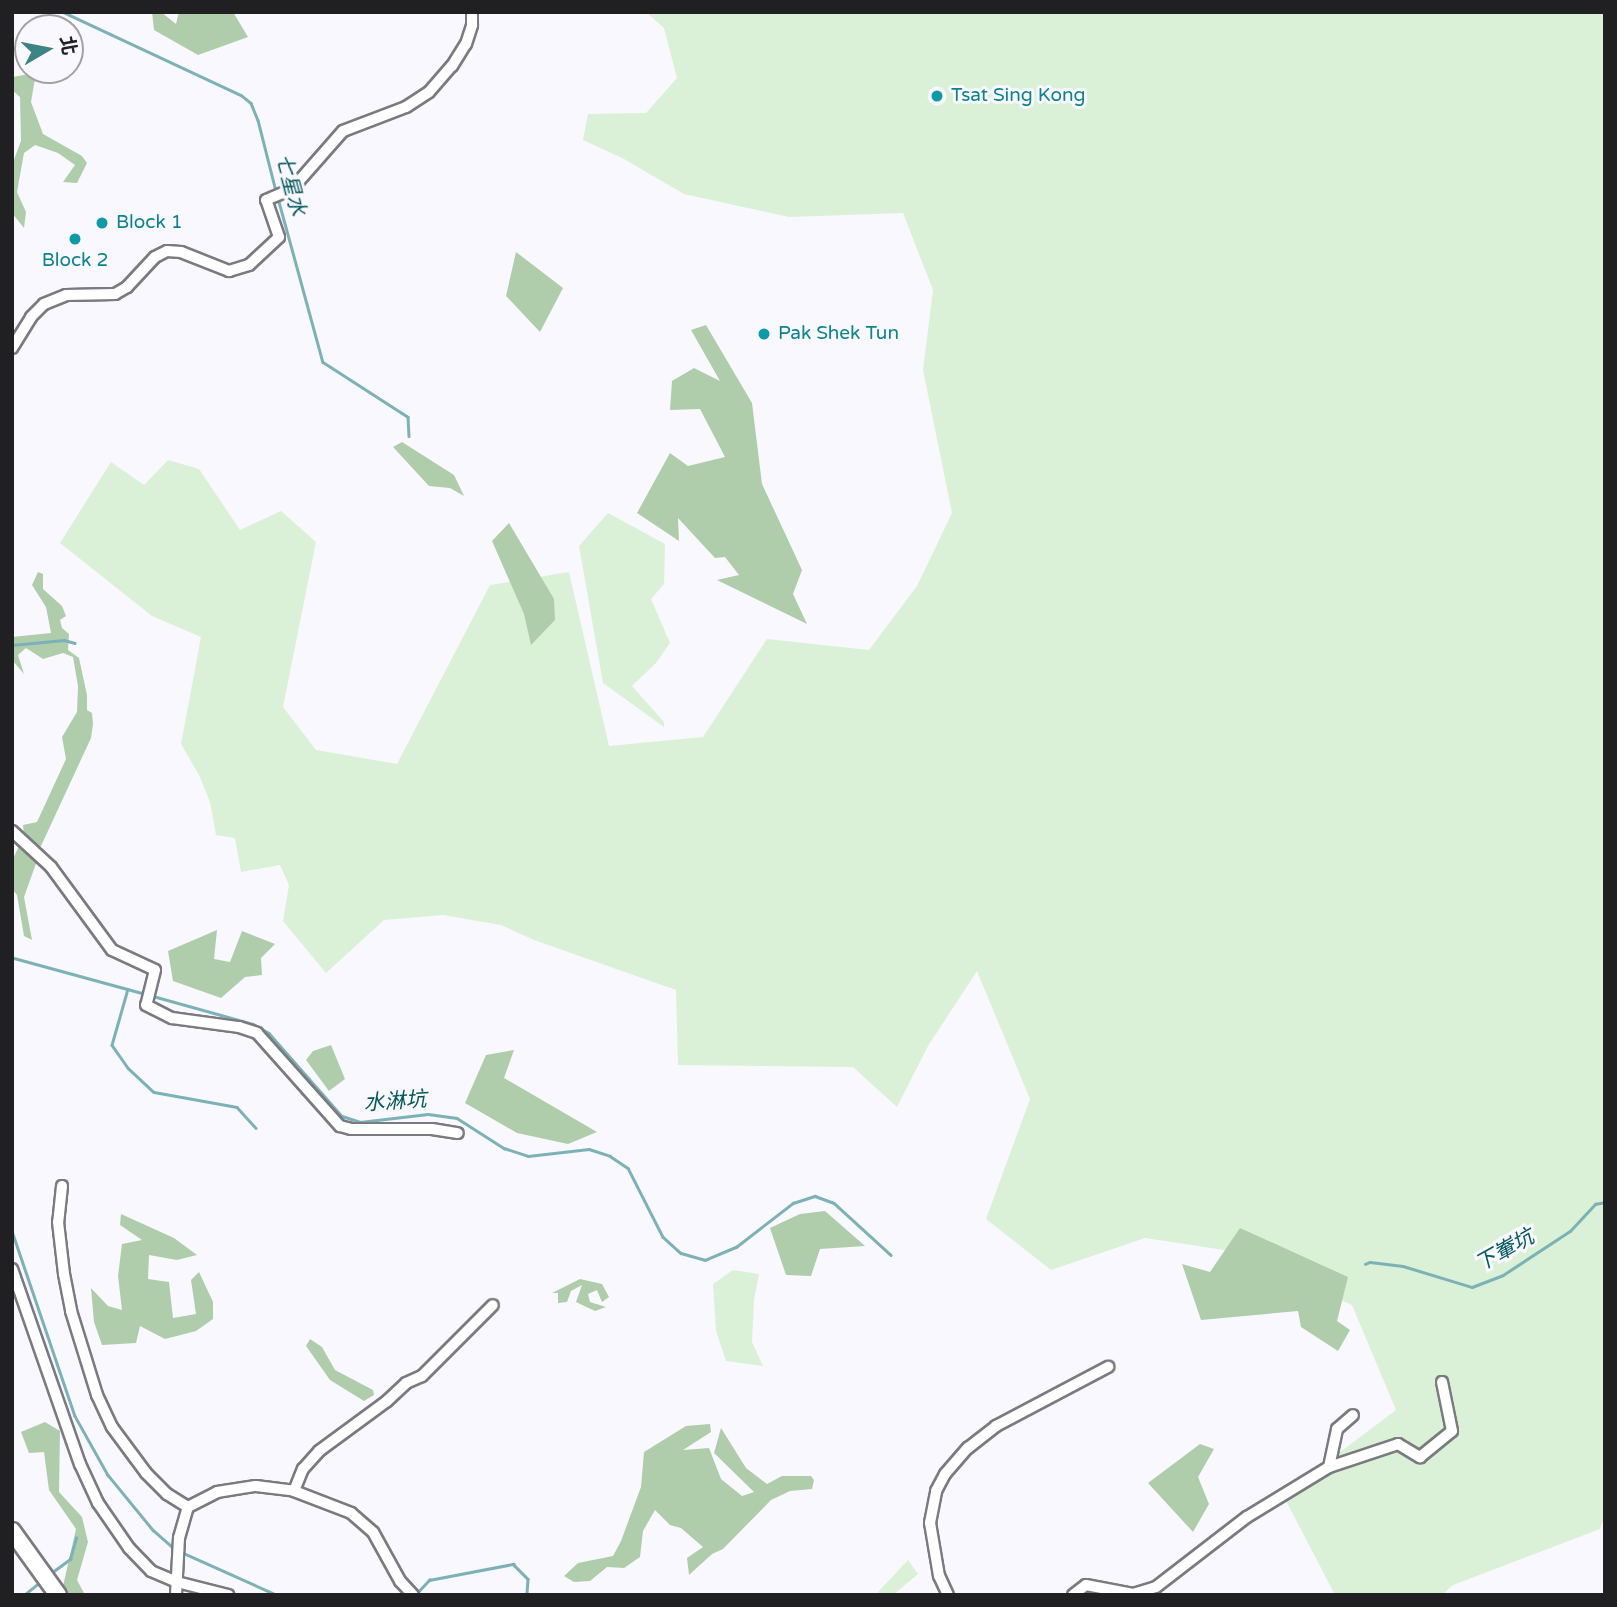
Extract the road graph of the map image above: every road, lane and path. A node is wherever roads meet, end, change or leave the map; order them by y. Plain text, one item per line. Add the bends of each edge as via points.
1 (472, 12) edge
2 (12, 348) edge
3 (12, 831) edge
4 (458, 1133) dead end
5 (62, 1186) dead end
6 (12, 1269) edge
7 (493, 1306) dead end
8 (1108, 1367) dead end
9 (1442, 1382) dead end
10 (1353, 1415) dead end
11 (1329, 1467) junction
12 (294, 1491) junction
13 (188, 1507) junction
14 (12, 1531) edge
15 (177, 1582) junction
16 (409, 1590) edge
17 (58, 1595) edge
18 (176, 1595) edge
19 (228, 1595) edge
20 (948, 1595) edge
21 (1073, 1595) edge

1 - 2 street via 466,44 441,80 406,107 343,131 284,194 266,201 279,237 249,265 229,271 167,251 115,294 66,295 44,304
3 - 4 street via 51,867 112,950 155,970 146,1006 173,1018 257,1033 340,1125
5 - 13 street via 58,1222 64,1275 97,1395 112,1427 146,1473
6 - 15 street via 94,1496 139,1560
7 - 12 street via 422,1376 406,1383 318,1451 303,1469
8 - 20 street via 996,1426 945,1474 936,1491 930,1523 939,1576
9 - 11 street via 1452,1431 1420,1457 1398,1444
10 - 11 street via 1336,1429
11 - 21 street via 1247,1517 1152,1589 1133,1594 1086,1585
12 - 13 street via 233,1488 200,1498
12 - 16 street via 351,1513 365,1524
13 - 15 street via 181,1521
14 - 17 main road
15 - 18 street
15 - 19 street

